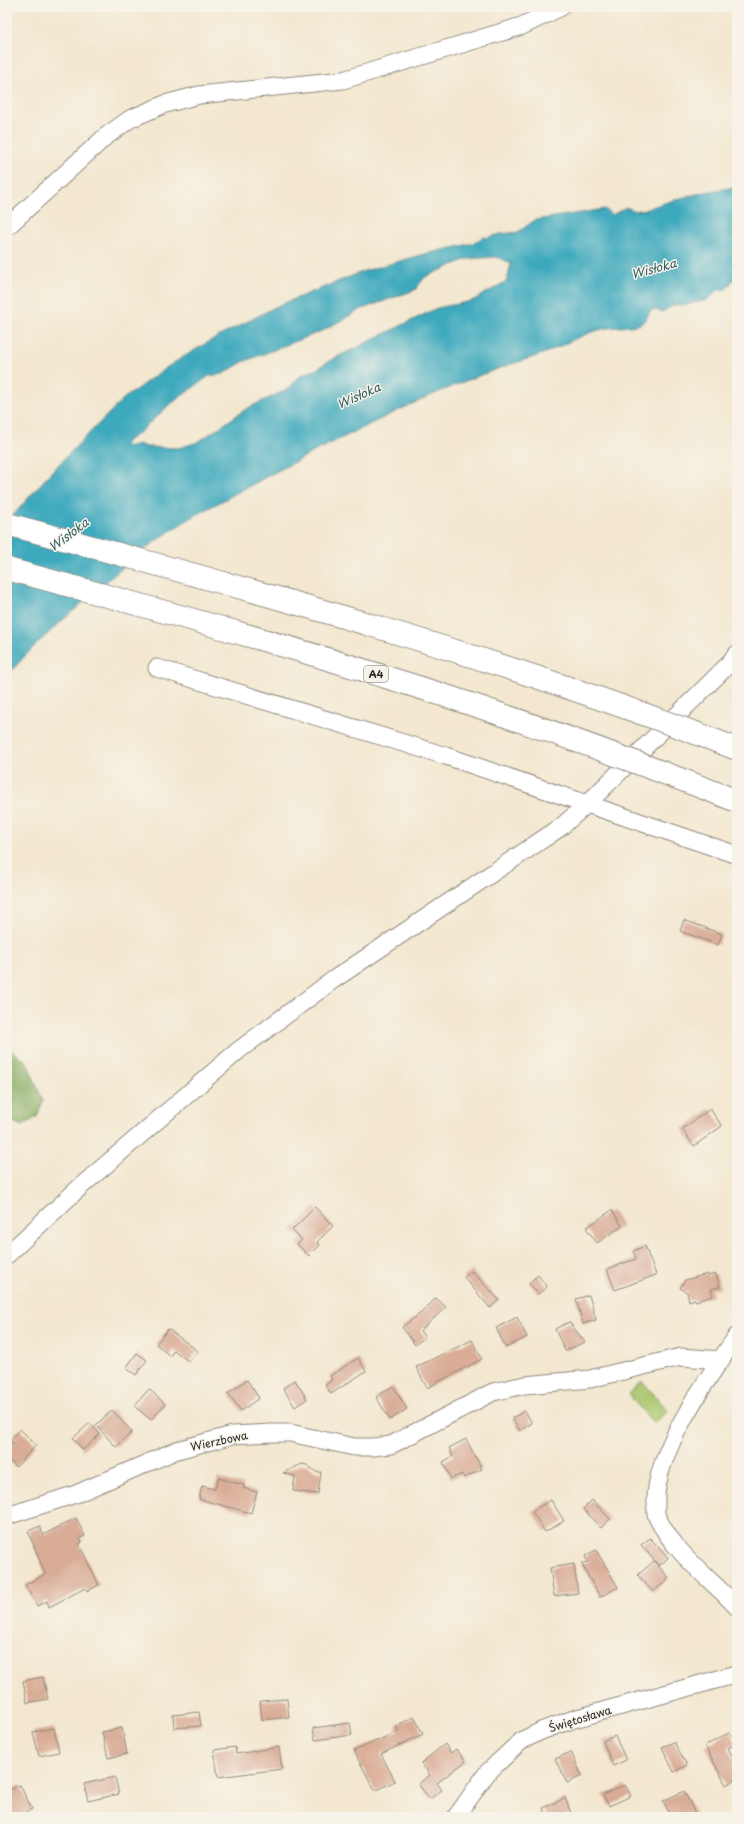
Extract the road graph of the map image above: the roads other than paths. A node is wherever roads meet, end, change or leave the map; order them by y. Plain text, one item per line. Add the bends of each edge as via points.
1 (561, 7) edge
2 (7, 227) edge
3 (7, 524) edge
4 (7, 569) edge
5 (737, 654) edge
6 (157, 668) dead end
7 (737, 748) edge
8 (737, 801) edge
9 (588, 804) junction
10 (737, 855) edge
11 (7, 1255) edge
12 (737, 1336) edge
13 (720, 1360) junction
14 (7, 1516) edge
15 (737, 1607) edge
16 (737, 1674) edge
17 (456, 1817) edge

1 - 2 street via 522,26 343,80 200,95 165,104 130,119 105,137
3 - 7 highway, bridge via 229,584 467,653 588,693
4 - 8 highway, A4, bridge via 221,627 390,678 570,739
5 - 9 street via 724,670
6 - 9 street via 446,756
9 - 10 street
9 - 11 street via 561,827 333,980 238,1050 80,1187
12 - 13 street
13 - 14 street, Wierzbowa via 681,1357 590,1379 525,1385 493,1392 391,1445 354,1447 290,1433 233,1436 177,1450 76,1494
13 - 15 street via 684,1418 665,1455 655,1495 656,1515 689,1561
16 - 17 street, Świętosława via 574,1719 527,1737 487,1773

